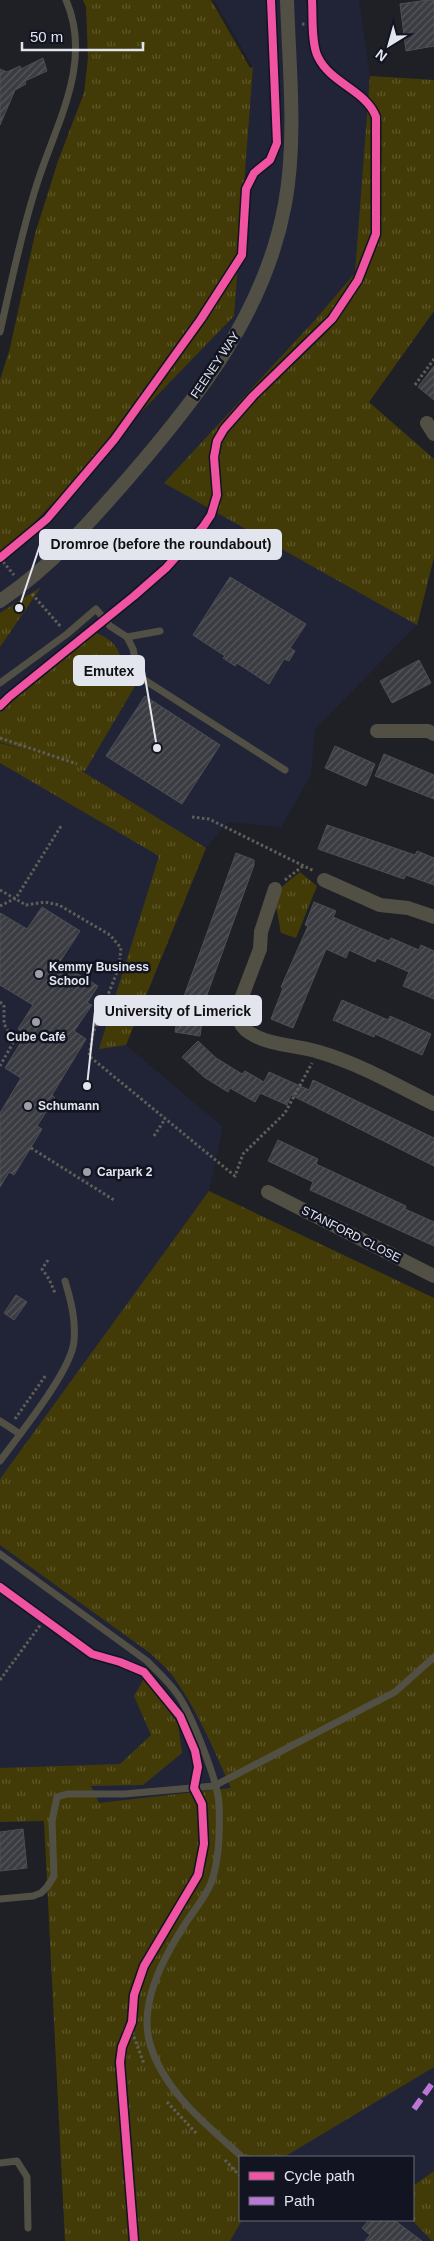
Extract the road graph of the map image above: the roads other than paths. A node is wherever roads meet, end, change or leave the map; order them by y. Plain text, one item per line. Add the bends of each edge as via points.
1 (66, 0) edge
2 (287, 0) edge
3 (0, 332) edge
4 (0, 601) edge
5 (160, 631) dead end
6 (127, 638) junction
7 (0, 683) edge
8 (377, 730) dead end
9 (432, 731) edge
10 (285, 770) dead end
11 (323, 876) road end
12 (275, 889) road end
13 (434, 917) edge
14 (434, 1104) edge
15 (268, 1192) dead end
16 (434, 1276) edge
17 (65, 1281) dead end
18 (0, 1421) edge
19 (20, 1434) junction
20 (0, 1461) edge
21 (0, 1554) edge
22 (434, 1657) edge
23 (214, 1786) junction
24 (0, 1899) edge
25 (241, 2156) edge
26 (0, 2163) edge
27 (28, 2228) dead end

1 - 3 lane via 74,32 73,81 36,187
2 - 4 street, FEENEY WAY via 288,174 276,240 250,308 211,374 98,513 59,554
5 - 6 lane
6 - 7 lane via 96,610
6 - 10 lane via 133,649 138,674 143,679
8 - 9 street
11 - 13 street via 380,904 408,908
12 - 14 street via 260,932 260,949 238,1007 237,1017 248,1033 318,1051 358,1066
15 - 16 street, STANFORD CLOSE
17 - 19 lane via 75,1323 74,1343 62,1372
18 - 19 lane
19 - 20 lane
21 - 23 lane via 147,1661 164,1677 179,1696 199,1737
22 - 23 lane via 394,1692
23 - 24 lane via 56,1797 52,1821 54,1876 41,1893
23 - 25 lane via 219,1803 214,1875 164,1960 149,2003 147,2027 159,2068 172,2090
26 - 27 lane via 17,2161 27,2177

